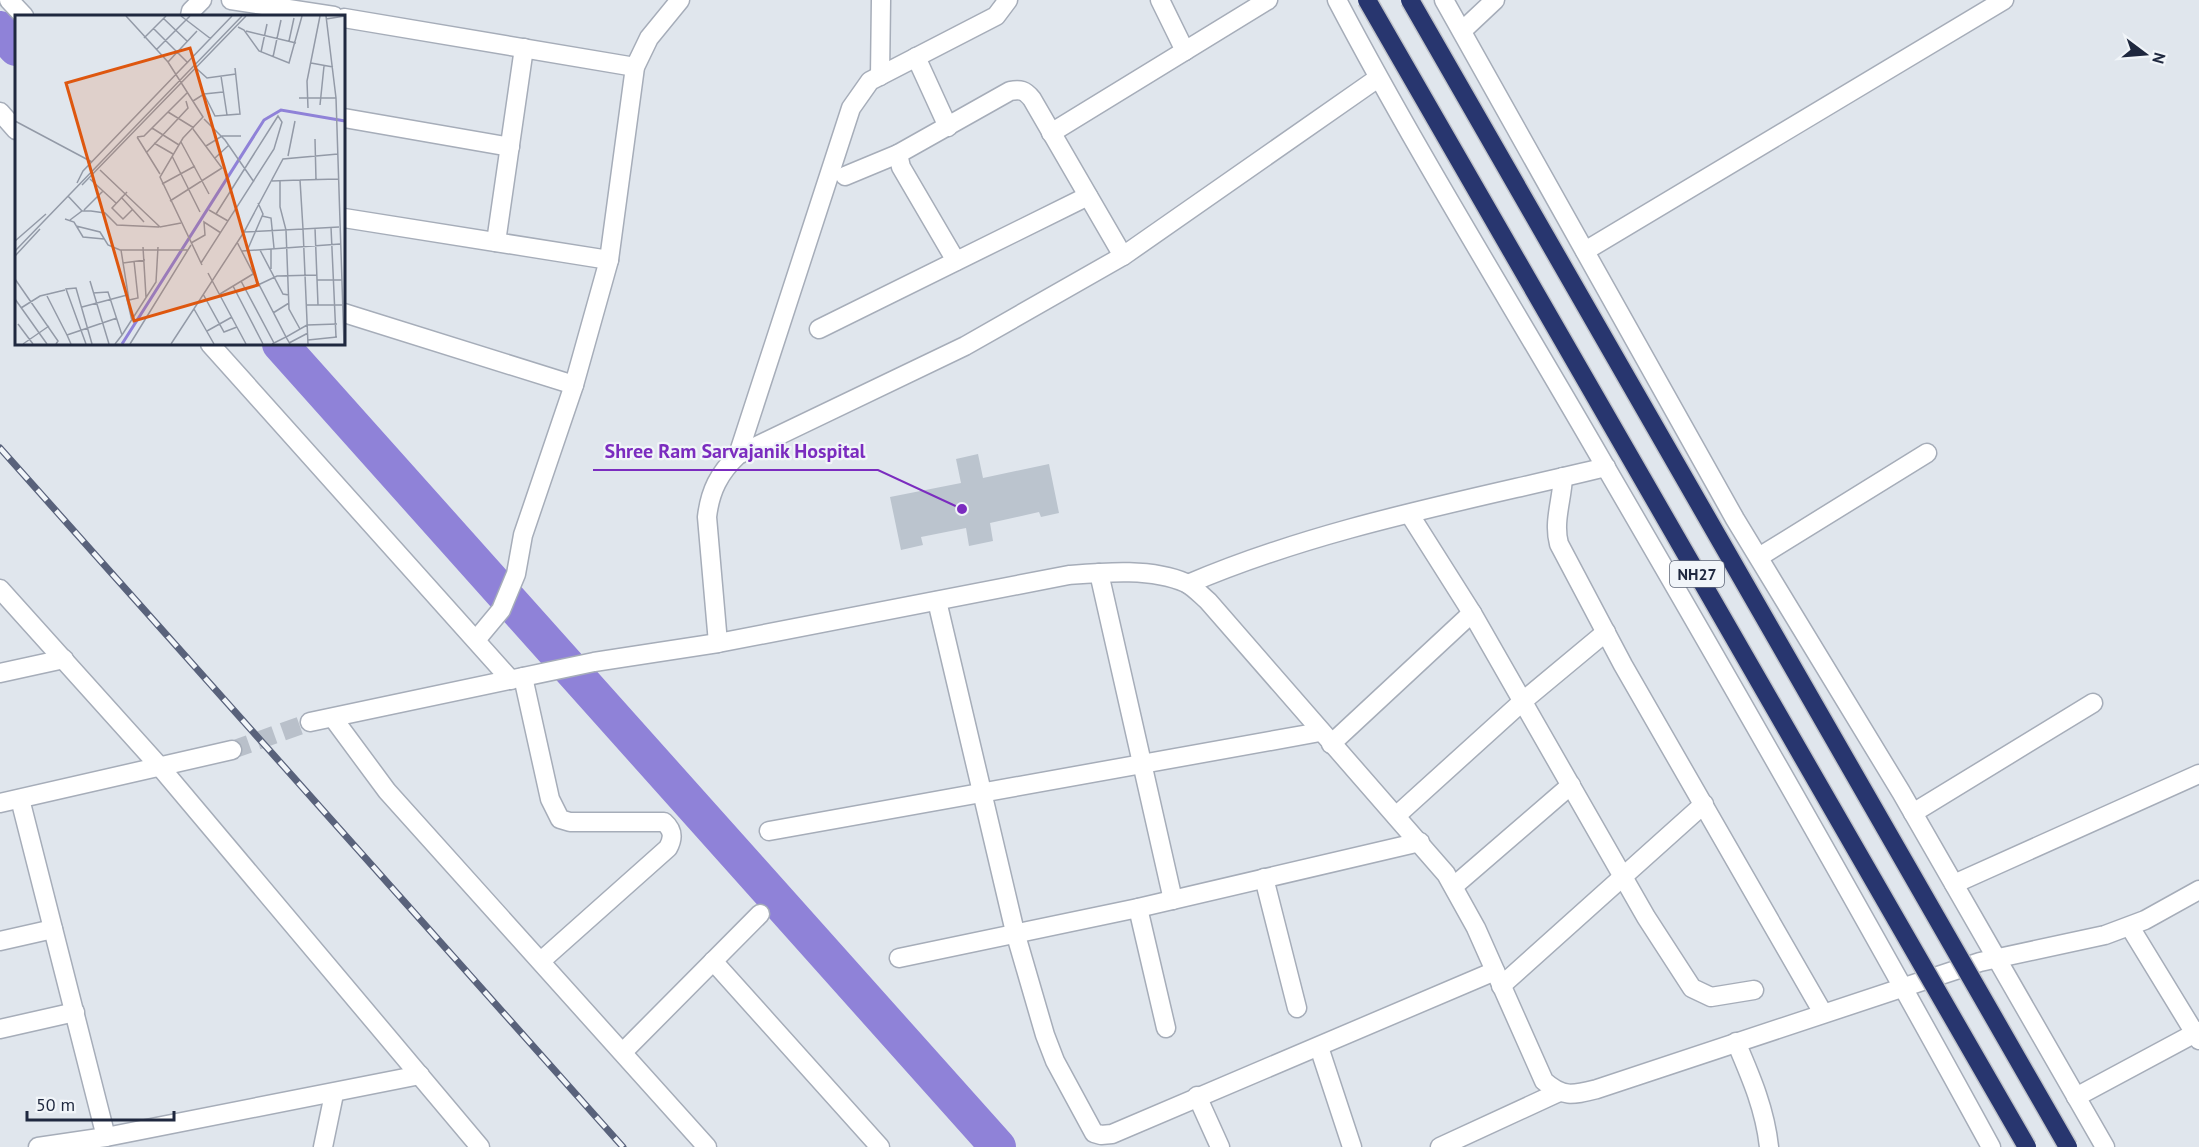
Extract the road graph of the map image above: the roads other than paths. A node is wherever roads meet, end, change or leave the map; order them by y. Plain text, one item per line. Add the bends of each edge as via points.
1 (9, 0) edge
2 (202, 0) edge
3 (239, 0) edge
4 (680, 0) edge
5 (881, 0) edge
6 (1008, 0) edge
7 (1160, 0) edge
8 (1268, 0) edge
9 (1337, 0) edge
10 (1367, 0) edge
11 (1410, 0) edge
12 (1444, 0) edge
13 (1496, 0) edge
14 (2004, 0) edge
15 (23, 15) edge
16 (190, 15) edge
17 (328, 15) edge
18 (345, 18) edge
19 (1462, 31) junction
20 (524, 48) junction
21 (1185, 51) junction
22 (916, 57) junction
23 (635, 67) junction
24 (880, 75) junction
25 (1378, 78) junction
26 (0, 112) edge
27 (345, 118) edge
28 (948, 127) junction
29 (15, 129) edge
30 (1051, 133) junction
31 (510, 147) junction
32 (898, 154) junction
33 (845, 176) dead end
34 (1088, 196) junction
35 (345, 218) edge
36 (496, 242) junction
37 (1585, 251) junction
38 (1123, 256) junction
39 (609, 260) junction
40 (956, 261) junction
41 (345, 313) edge
42 (819, 329) dead end
43 (211, 345) edge
44 (574, 385) junction
45 (1927, 453) dead end
46 (738, 455) junction
47 (1606, 467) junction
48 (1563, 477) junction
49 (1410, 515) junction
50 (1759, 557) junction
51 (1099, 573) junction
52 (1188, 584) junction
53 (0, 589) edge
54 (937, 601) junction
55 (1473, 613) junction
56 (1606, 632) junction
57 (476, 640) junction
58 (718, 643) junction
59 (64, 659) junction
60 (0, 673) edge
61 (517, 678) junction
62 (1523, 701) junction
63 (2093, 703) dead end
64 (333, 717) junction
65 (310, 722) tunnel mouth
66 (1325, 738) junction
67 (232, 750) tunnel mouth
68 (1142, 764) junction
69 (161, 768) junction
70 (2199, 774) edge
71 (1571, 785) junction
72 (983, 792) junction
73 (20, 799) junction
74 (0, 803) edge
75 (1704, 804) junction
76 (1913, 813) junction
77 (1396, 816) junction
78 (769, 831) dead end
79 (1420, 842) junction
80 (1622, 875) junction
81 (1264, 878) junction
82 (1954, 884) junction
83 (1454, 886) junction
84 (2199, 890) edge
85 (1173, 900) junction
86 (1138, 908) junction
87 (760, 914) dead end
88 (2130, 927) junction
89 (53, 929) junction
90 (1015, 932) junction
91 (0, 941) edge
92 (900, 958) dead end
93 (1997, 959) junction
94 (541, 961) junction
95 (713, 961) junction
96 (1498, 979) junction
97 (1904, 986) junction
98 (1754, 990) dead end
99 (1297, 1008) dead end
100 (75, 1012) junction
101 (1823, 1013) junction
102 (1166, 1028) dead end
103 (0, 1029) edge
104 (2198, 1034) edge
105 (1736, 1042) junction
106 (1319, 1047) junction
107 (622, 1052) junction
108 (420, 1075) junction
109 (1557, 1093) junction
110 (334, 1094) junction
111 (1197, 1096) junction
112 (2076, 1097) junction
113 (106, 1137) junction
114 (328, 1144) edge
115 (38, 1147) edge
116 (480, 1147) edge
117 (706, 1147) edge
118 (880, 1147) edge
119 (1220, 1147) edge
120 (1352, 1147) edge
121 (1440, 1147) edge
122 (1769, 1147) edge
123 (1991, 1147) edge
124 (2027, 1147) edge
125 (2068, 1147) edge
126 (2105, 1147) edge

1 - 15 street
2 - 16 street
3 - 17 street
4 - 23 street via 649,38
5 - 24 street
6 - 22 street via 996,16
7 - 21 street
8 - 21 street
9 - 25 street
10 - 124 highway, NH27, bridge
11 - 125 highway, NH27, bridge
12 - 19 street
13 - 19 street
14 - 37 street
18 - 20 street
19 - 37 street
20 - 23 street
20 - 31 street
21 - 30 street
22 - 24 street
22 - 28 street
23 - 39 street
24 - 46 street via 870,81 851,108
25 - 38 street
25 - 47 street
26 - 29 street
27 - 31 street
28 - 30 street via 1019,89 1032,99
28 - 32 street
30 - 34 street
31 - 36 street
32 - 33 street
32 - 40 street via 901,167
34 - 38 street
34 - 40 street
35 - 36 street
36 - 39 street
37 - 50 street
38 - 46 street via 965,346
39 - 44 street
40 - 42 street
41 - 44 street
43 - 57 street
44 - 57 street via 523,535 516,574 501,610
45 - 50 street
46 - 58 street via 723,469 709,497 707,517
47 - 48 street
47 - 97 street
48 - 49 street
48 - 56 street via 1556,525 1559,544
49 - 52 street via 1315,538
49 - 55 street
50 - 76 street
51 - 52 street via 1164,576
51 - 54 street
51 - 68 street
52 - 66 street via 1208,601
53 - 59 street
54 - 58 street
54 - 72 street
55 - 62 street
55 - 66 street
56 - 62 street
56 - 75 street
57 - 61 street
58 - 61 street
59 - 60 street
59 - 69 street
61 - 64 street
61 - 94 street via 550,799 560,819 664,822 671,828 673,838 668,848
62 - 71 street
62 - 77 street
63 - 76 street
64 - 65 street
64 - 94 street via 387,791
66 - 68 street
66 - 77 street
67 - 69 street
68 - 72 street
68 - 85 street
69 - 73 street
69 - 108 street
70 - 82 street
71 - 80 street
71 - 83 street
72 - 78 street
72 - 90 street
73 - 74 street
73 - 89 street
75 - 80 street
75 - 101 street
76 - 82 street
77 - 79 street
79 - 81 street
79 - 83 street
80 - 96 street
80 - 98 street via 1696,992 1717,997
81 - 85 street
81 - 99 street
82 - 93 street
83 - 96 street
84 - 88 street
85 - 86 street
86 - 90 street
86 - 102 street
87 - 95 street
88 - 93 street
88 - 104 street
89 - 91 street
89 - 100 street
90 - 92 street
90 - 111 street via 1055,1061 1094,1132 1112,1134
93 - 97 street
93 - 112 street
94 - 107 street
95 - 107 street
95 - 118 street
96 - 106 street
96 - 109 street via 1544,1081
97 - 101 street
97 - 123 street
100 - 103 street
100 - 113 street
101 - 105 street
104 - 112 street
105 - 109 street via 1597,1089
105 - 122 street via 1757,1089
106 - 111 street
106 - 120 street
107 - 117 street
108 - 110 street
108 - 116 street
109 - 121 street
110 - 113 street
110 - 114 street
111 - 119 street
112 - 126 street
113 - 115 street

